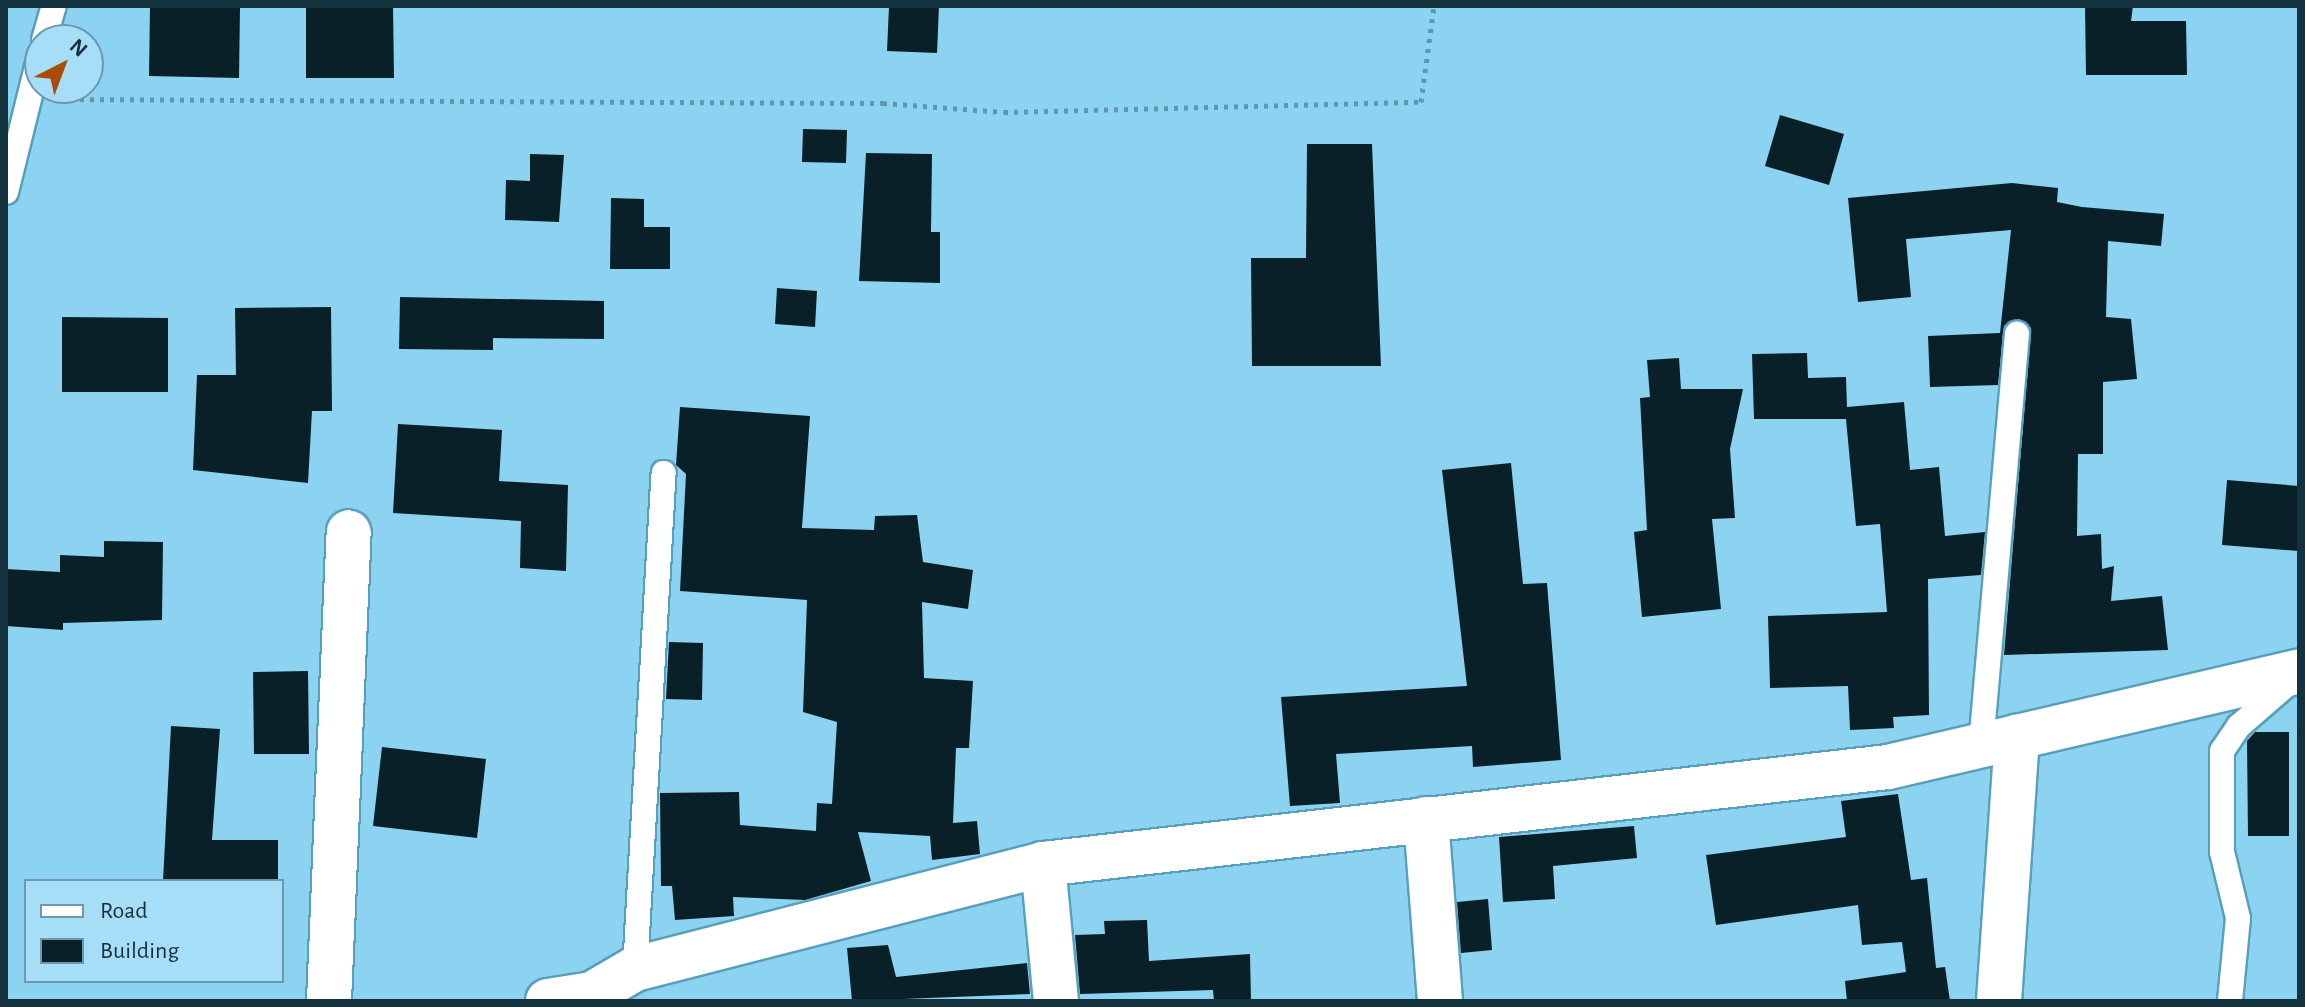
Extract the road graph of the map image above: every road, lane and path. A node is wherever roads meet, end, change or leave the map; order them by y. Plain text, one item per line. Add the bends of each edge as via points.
1 (1434, 6) edge
2 (104, 99) edge
3 (26, 104) edge
4 (6, 192) edge
5 (2017, 334) dead end
6 (664, 473) dead end
7 (349, 532) dead end
8 (2299, 673) edge
9 (1999, 741) junction
10 (1426, 819) junction
11 (1043, 864) junction
12 (635, 969) junction
13 (593, 998) edge
14 (329, 1001) edge
15 (548, 1001) edge
16 (1056, 1001) edge
17 (1440, 1001) edge
18 (1999, 1001) edge
19 (2230, 1001) edge

1 - 2 path via 1421,102 1004,112 883,103
3 - 4 lane
5 - 9 lane
6 - 12 lane
7 - 14 street
8 - 9 street
8 - 19 lane via 2239,726 2222,751 2222,852 2238,918
9 - 10 street via 1888,767
9 - 18 street
10 - 11 street
10 - 17 street
11 - 12 street
11 - 16 street
12 - 13 street
13 - 15 street

